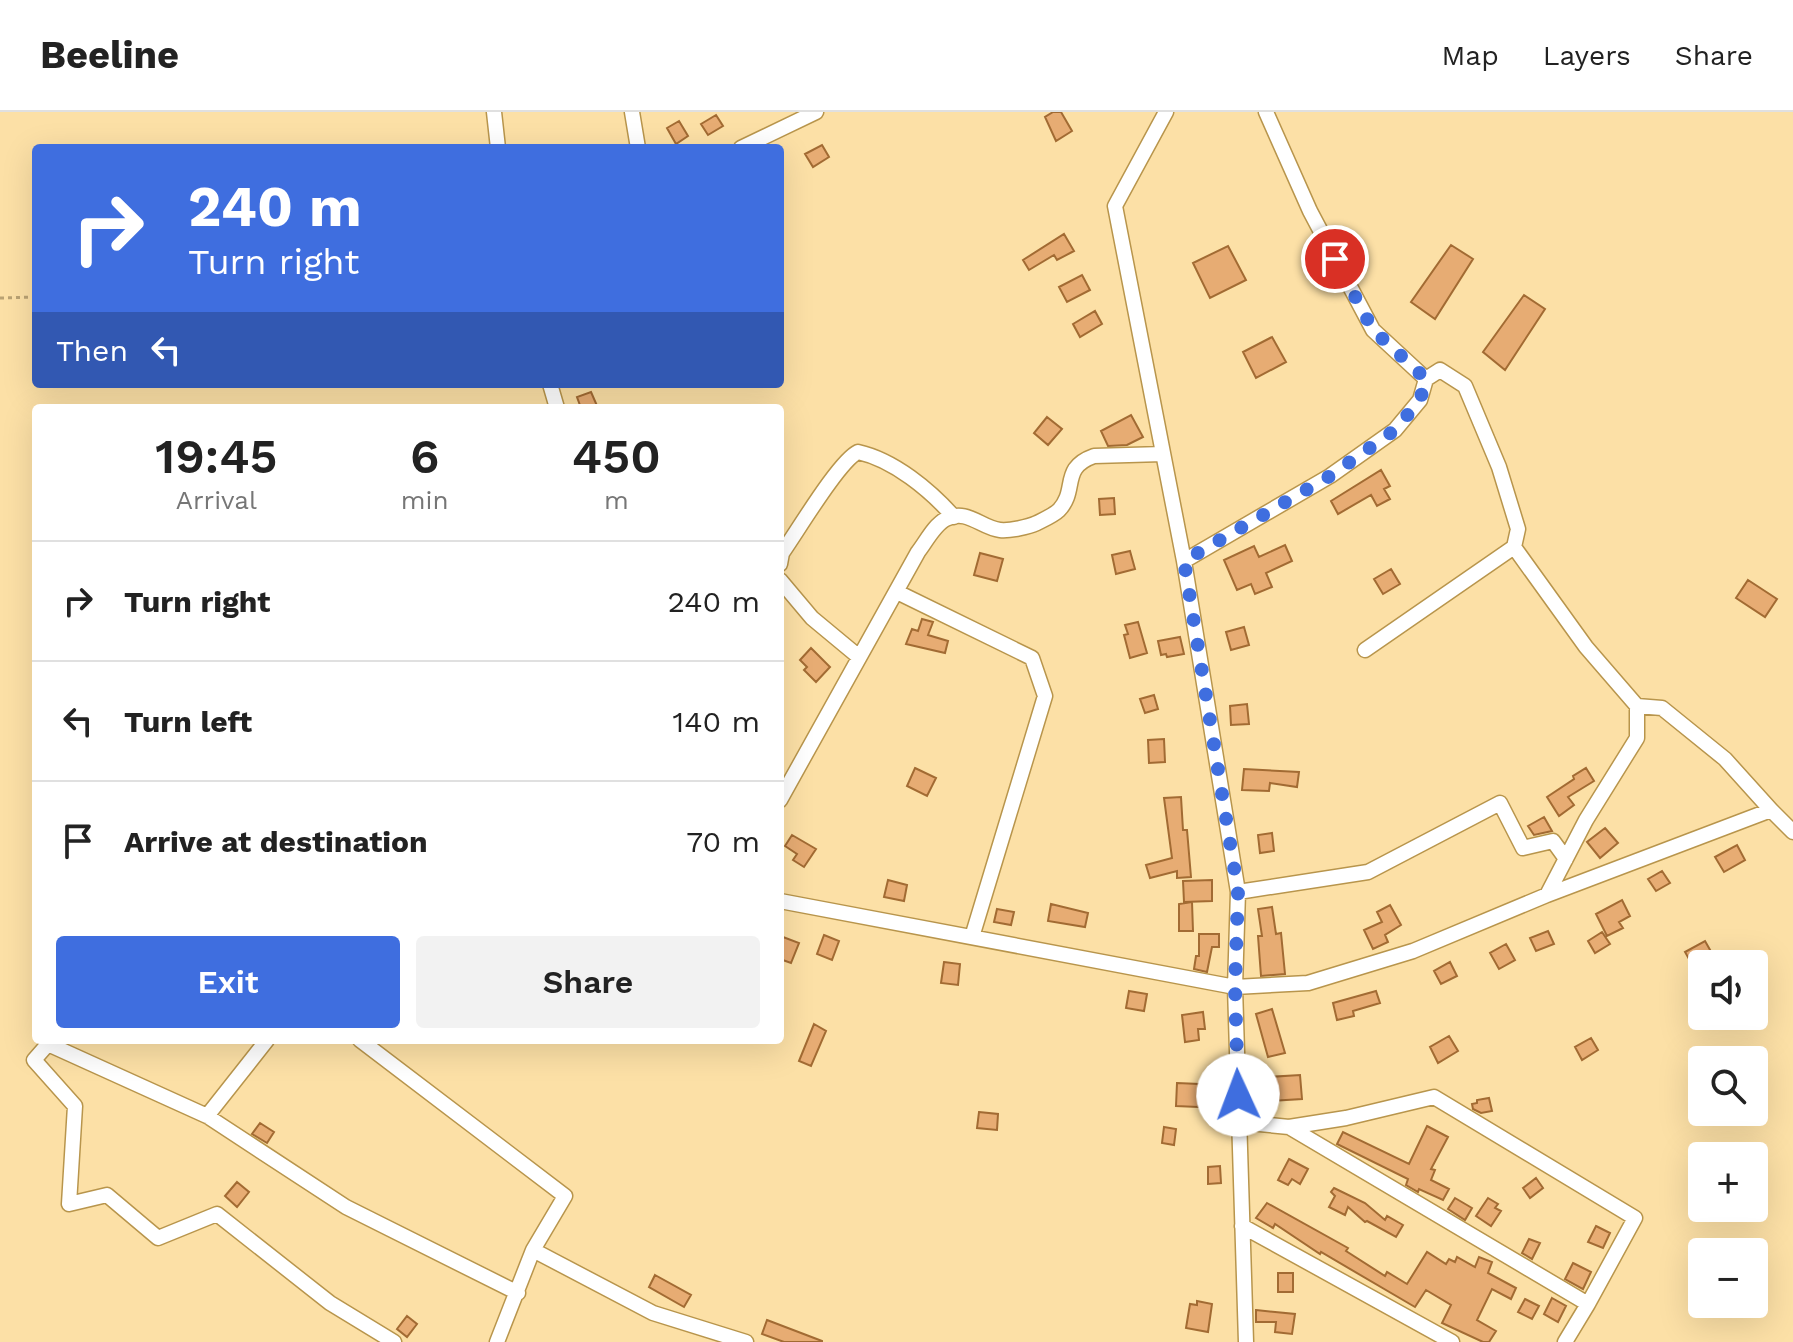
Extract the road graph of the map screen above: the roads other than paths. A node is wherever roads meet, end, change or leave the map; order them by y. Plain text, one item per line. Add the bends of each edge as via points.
1 (494, 112) edge
2 (632, 112) edge
3 (816, 112) edge
4 (1166, 112) edge
5 (1266, 112) edge
6 (498, 144) edge
7 (637, 144) edge
8 (749, 144) edge
9 (1426, 379) junction
10 (1163, 454) junction
11 (954, 517) junction
12 (1514, 547) junction
13 (784, 550) edge
14 (1184, 561) junction
15 (784, 585) edge
16 (897, 592) junction
17 (1365, 650) dead end
18 (859, 657) junction
19 (1637, 706) junction
20 (784, 793) edge
21 (1771, 810) junction
22 (1793, 832) edge
23 (1566, 859) junction
24 (1238, 892) junction
25 (1547, 895) junction
26 (784, 902) edge
27 (972, 937) junction
28 (1235, 987) junction
29 (264, 1044) edge
30 (365, 1044) edge
31 (207, 1116) junction
32 (1239, 1122) junction
33 (1289, 1127) junction
34 (1242, 1226) junction
35 (533, 1250) junction
36 (518, 1293) junction
37 (1588, 1304) junction
38 (394, 1342) edge
39 (497, 1342) edge
40 (746, 1342) edge
41 (1246, 1342) edge
42 (1452, 1342) edge
43 (1565, 1342) edge

1 - 6 street
2 - 7 street
3 - 8 street
4 - 10 street via 1115,206
5 - 9 street via 1310,211 1373,330
9 - 12 street via 1440,370 1465,386 1503,479 1518,529
9 - 14 street via 1420,400 1395,430 1330,476
10 - 11 street via 1084,460 1072,471 1059,510 1033,525 1000,530 964,515
10 - 14 street
11 - 13 street via 939,500 878,457 858,452 849,457
11 - 16 street via 935,529
12 - 17 street
12 - 19 street via 1586,647
14 - 24 street
15 - 18 street via 812,618
16 - 18 street
16 - 27 street via 1032,658 1045,696
18 - 20 street
19 - 21 street via 1662,708 1725,759
19 - 23 street via 1637,738
21 - 22 street
21 - 25 street
23 - 24 street via 1553,841 1523,848 1500,803 1368,872
23 - 25 street
24 - 28 street
25 - 28 street via 1413,951 1308,983
26 - 27 street
27 - 28 street
28 - 32 street
29 - 31 street
30 - 35 street via 565,1196
31 - 36 street via 346,1207
31 - 38 street via 48,1044 34,1060 75,1106 69,1204 107,1195 158,1238 217,1214 330,1303
32 - 33 street
32 - 34 street
33 - 37 street
33 - 37 street via 1434,1097 1635,1218
34 - 41 street
34 - 42 street
35 - 36 street
35 - 40 street via 653,1313
36 - 39 street
37 - 43 street

